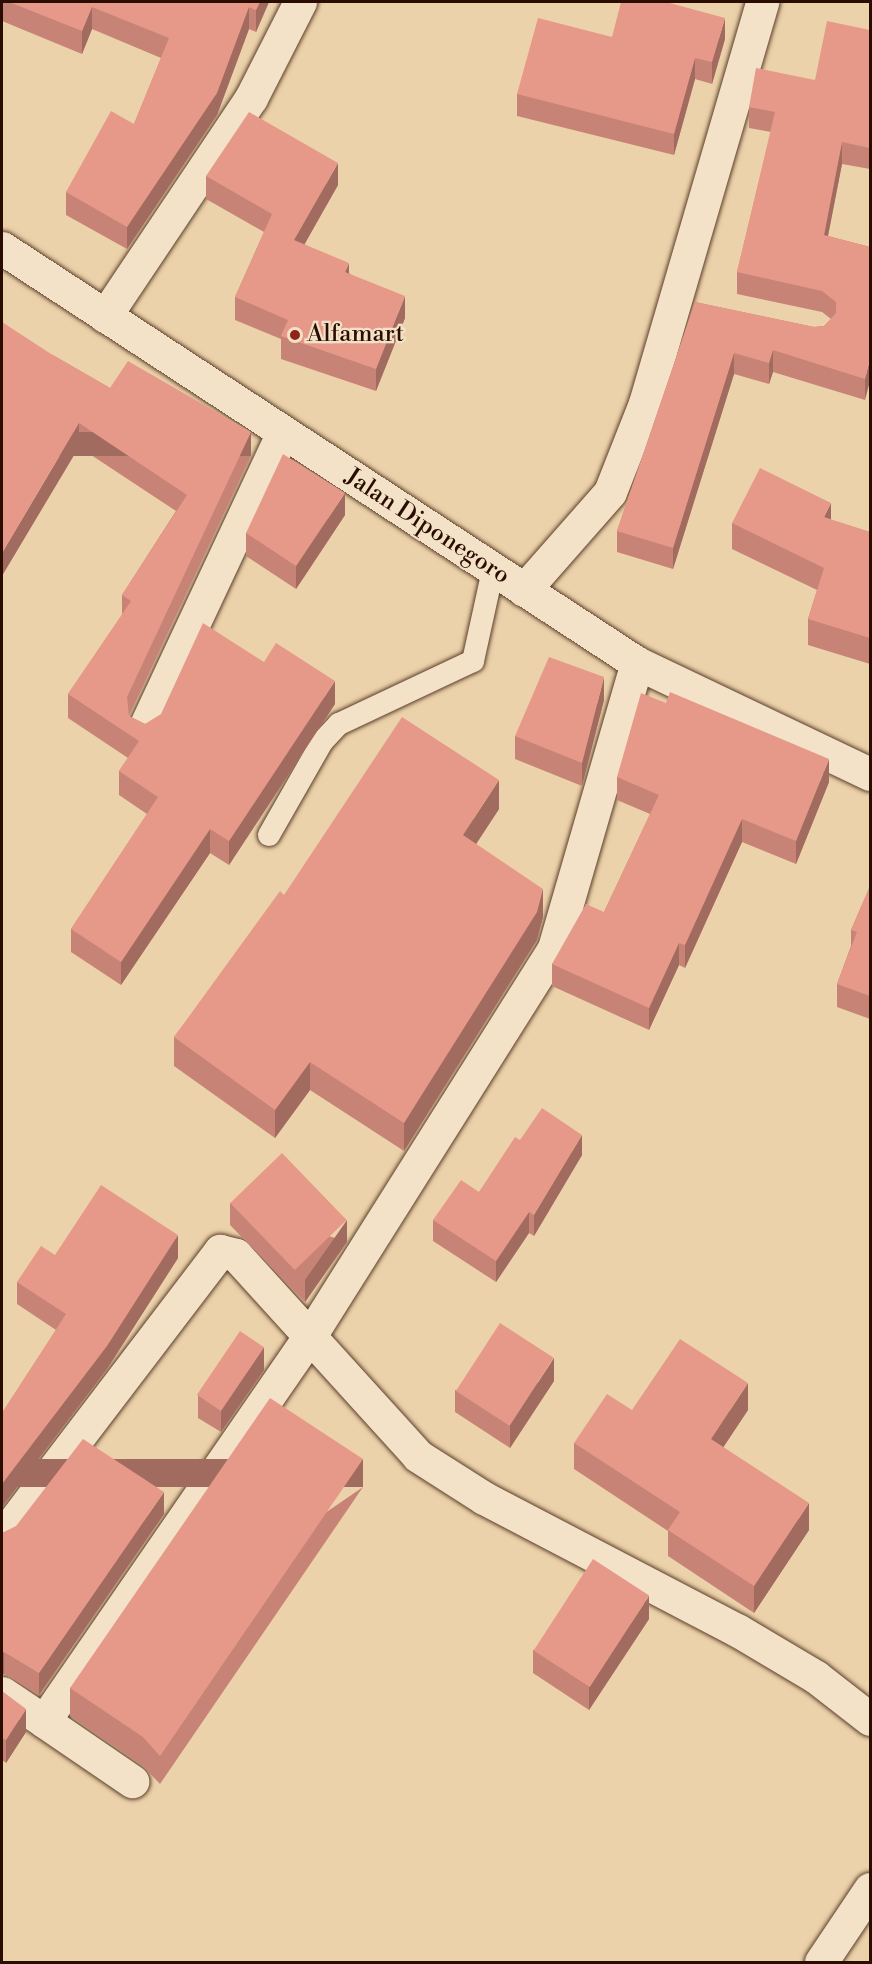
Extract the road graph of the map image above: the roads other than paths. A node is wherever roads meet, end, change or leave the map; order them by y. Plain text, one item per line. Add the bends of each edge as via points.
1 (300, 2) edge
2 (762, 2) edge
3 (2, 248) edge
4 (676, 300) junction
5 (709, 307) edge
6 (105, 316) junction
7 (282, 434) junction
8 (494, 570) junction
9 (524, 590) junction
10 (637, 663) junction
11 (144, 729) edge
12 (870, 774) edge
13 (269, 835) dead end
14 (308, 1339) junction
15 (2, 1537) edge
16 (2, 1692) edge
17 (870, 1719) edge
18 (44, 1721) junction
19 (132, 1781) dead end
20 (870, 1889) edge
21 (821, 1962) edge

1 - 6 street via 251,98
2 - 4 street
3 - 6 street, Jalan Diponegoro
4 - 5 street
4 - 9 street via 645,403 610,492
6 - 7 street, Jalan Diponegoro
7 - 8 street, Jalan Diponegoro
7 - 11 street
8 - 9 street, Jalan Diponegoro
8 - 13 lane via 473,661 339,724 322,742
9 - 10 street, Jalan Diponegoro
10 - 12 street, Jalan Diponegoro
10 - 14 street via 554,948
14 - 15 street via 236,1255 220,1251
14 - 17 street via 418,1456 484,1498 747,1636 816,1677
14 - 18 street
16 - 18 street
18 - 19 street
20 - 21 street

